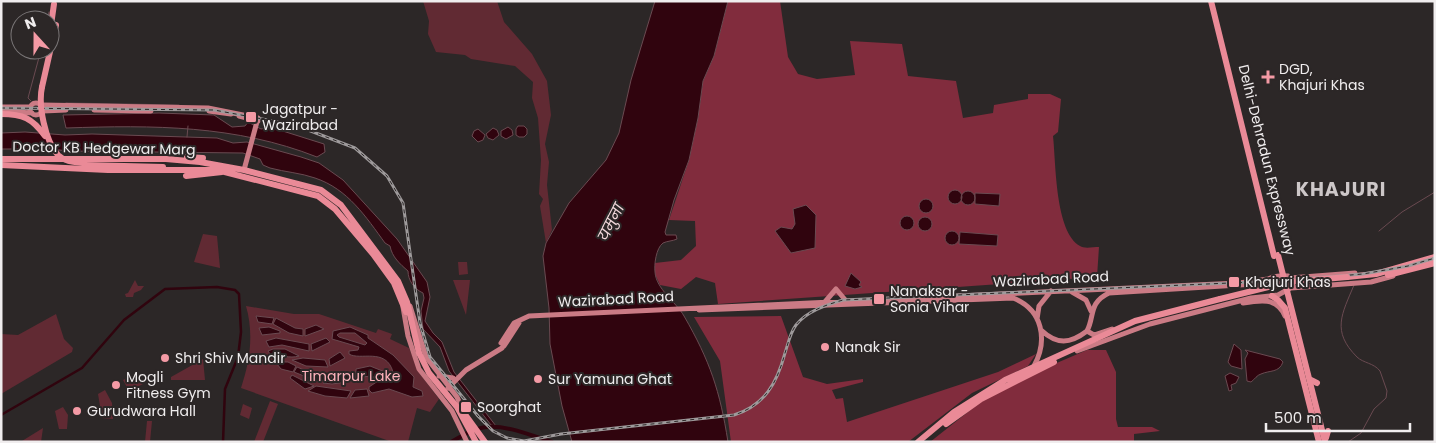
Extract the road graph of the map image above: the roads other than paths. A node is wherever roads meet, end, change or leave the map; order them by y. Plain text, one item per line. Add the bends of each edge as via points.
1 (1213, 1) edge
2 (54, 4) dead end
3 (53, 10) edge
4 (46, 60) edge
5 (47, 60) edge
6 (30, 107) junction
7 (42, 108) junction
8 (1, 111) edge
9 (32, 113) junction
10 (250, 119) junction
11 (258, 120) junction
12 (255, 131) junction
13 (45, 136) junction
14 (100, 158) junction
15 (1, 159) edge
16 (188, 159) junction
17 (1, 165) edge
18 (163, 165) junction
19 (78, 168) junction
20 (245, 168) junction
21 (200, 169) junction
22 (223, 171) junction
23 (186, 176) dead end
24 (1435, 257) edge
25 (1435, 263) edge
26 (1406, 269) junction
27 (1384, 274) junction
28 (1308, 276) junction
29 (1290, 278) junction
30 (1268, 279) junction
31 (1261, 286) junction
32 (1307, 286) junction
33 (1070, 290) junction
34 (1289, 290) junction
35 (1051, 291) junction
36 (1269, 295) junction
37 (847, 302) junction
38 (1236, 302) junction
39 (405, 303) junction
40 (824, 303) junction
41 (686, 309) junction
42 (1091, 311) junction
43 (1162, 316) junction
44 (1037, 319) junction
45 (1114, 329) junction
46 (1041, 330) junction
47 (1087, 331) junction
48 (1077, 350) junction
49 (418, 353) junction
50 (1034, 366) junction
51 (439, 376) junction
52 (454, 379) junction
53 (430, 384) junction
54 (448, 386) junction
55 (439, 394) junction
56 (452, 400) junction
57 (461, 406) junction
58 (452, 411) junction
59 (473, 440) edge
60 (1324, 440) edge
61 (485, 442) edge
62 (918, 442) edge
63 (923, 442) edge

1 - 60 highway, Delhi-Dehradun Expressway, bridge
2 - 3 highway
4 - 13 highway, bridge via 37,99
5 - 18 highway, bridge via 40,99 50,141 58,155 68,161 84,163
6 - 7 main road via 36,102
6 - 8 main road
6 - 9 main road
7 - 9 main road via 37,115
7 - 10 main road via 194,110
7 - 11 main road via 208,108
8 - 9 main road
8 - 13 highway via 25,116
10 - 11 main road
10 - 12 main road
11 - 12 main road
12 - 20 main road
13 - 18 highway, bridge via 55,155 69,163
14 - 15 highway, Doctor KB Hedgewar Marg
14 - 16 highway, Doctor KB Hedgewar Marg
14 - 19 highway via 78,161 75,165
16 - 18 highway
16 - 20 highway, Doctor KB Hedgewar Marg
17 - 19 highway, Doctor KB Hedgewar Marg
18 - 21 highway
19 - 21 highway, Doctor KB Hedgewar Marg
20 - 39 highway, Doctor KB Hedgewar Marg via 315,187 332,196 398,281
21 - 22 highway, Doctor KB Hedgewar Marg
22 - 23 highway
22 - 39 highway, Doctor KB Hedgewar Marg via 307,192 328,201 373,254
24 - 26 highway
25 - 26 highway
26 - 27 highway
26 - 28 main road
26 - 32 main road via 1371,282
27 - 43 highway, bridge via 1289,286
27 - 43 highway, bridge via 1289,282
28 - 29 main road
28 - 32 main road via 1312,280
29 - 30 main road, Wazirabad Road
29 - 34 main road via 1293,283
30 - 31 main road
30 - 33 main road, Wazirabad Road
31 - 36 main road via 1262,292
31 - 42 main road, Wazirabad Road via 1109,293
32 - 34 main road
33 - 35 main road, Wazirabad Road
33 - 42 main road via 1086,300
34 - 36 main road
34 - 60 highway via 1314,382
35 - 37 main road, Wazirabad Road
35 - 44 main road via 1039,306
36 - 38 main road
36 - 60 highway via 1285,308
37 - 40 main road, Wazirabad Road
37 - 40 main road via 836,289
38 - 48 main road via 1150,324
38 - 60 main road via 1272,302 1280,308 1287,319
39 - 49 highway
39 - 51 main road, Doctor KB Hedgewar Marg via 413,313 423,349
39 - 53 main road, Doctor KB Hedgewar Marg via 414,358
40 - 41 main road, Wazirabad Road
41 - 44 main road, Wazirabad Road via 708,312 1013,298 1021,301
41 - 52 main road, Wazirabad Road via 548,315 527,320 514,326 501,346
42 - 47 main road
43 - 45 highway
43 - 48 highway
44 - 46 main road
45 - 47 main road via 1094,334
45 - 50 highway
46 - 47 main road via 1051,339 1064,342
46 - 50 main road via 1042,348
48 - 63 highway via 981,399
49 - 56 highway, bridge via 429,373
49 - 59 highway, bridge via 424,371 453,406
50 - 62 highway via 979,395
51 - 52 main road
51 - 53 main road
51 - 54 main road, Doctor KB Hedgewar Marg
52 - 54 main road, Wazirabad Road
52 - 56 main road
53 - 55 main road, Doctor KB Hedgewar Marg
54 - 55 main road, Wazirabad Road
54 - 56 main road, Doctor KB Hedgewar Marg
55 - 56 main road, Doctor KB Hedgewar Marg
56 - 57 main road, Doctor KB Hedgewar Marg
56 - 58 main road, Doctor KB Hedgewar Marg
56 - 59 highway, bridge
56 - 61 highway, bridge
57 - 58 main road
57 - 59 main road, Doctor KB Hedgewar Marg, bridge
58 - 59 main road, Doctor KB Hedgewar Marg via 459,428

